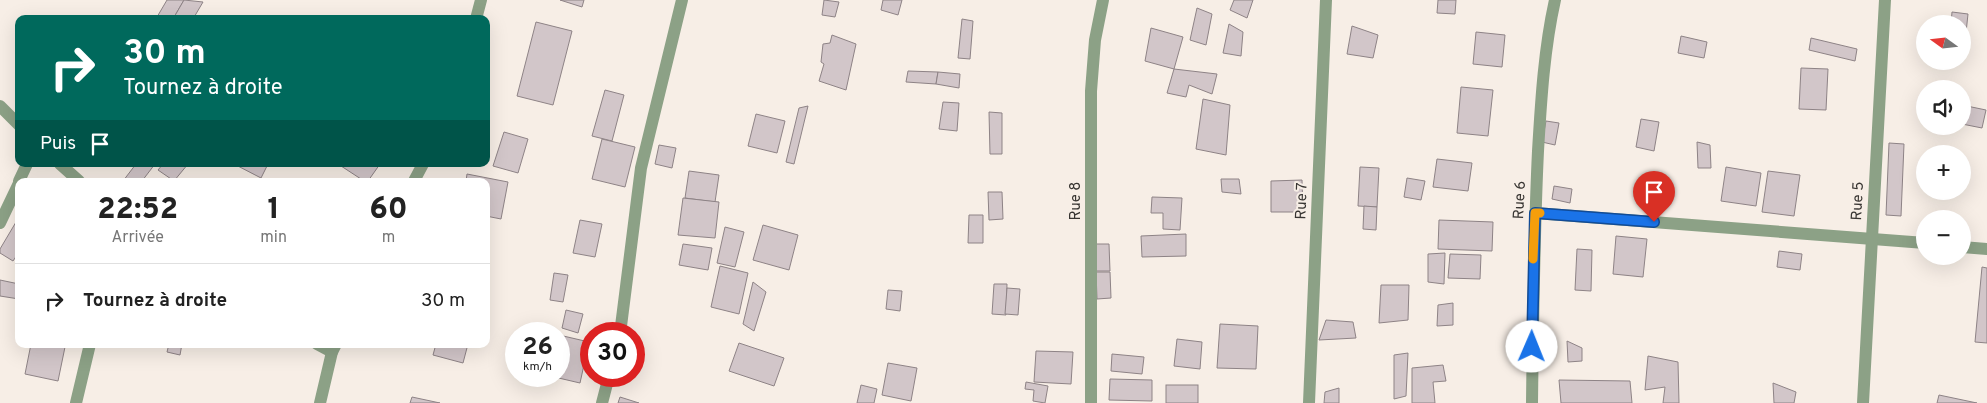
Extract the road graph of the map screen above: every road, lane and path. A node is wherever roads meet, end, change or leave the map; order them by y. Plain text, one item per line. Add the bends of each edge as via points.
1 (481, 0) edge
2 (682, 0) edge
3 (1103, 0) edge
4 (1326, 0) edge
5 (1555, 0) edge
6 (1884, 0) edge
7 (477, 15) edge
8 (0, 106) edge
9 (15, 120) edge
10 (63, 167) edge
11 (76, 178) edge
12 (15, 191) edge
13 (1535, 213) junction
14 (0, 223) edge
15 (1871, 238) junction
16 (1916, 242) edge
17 (1971, 247) edge
18 (1987, 249) edge
19 (622, 322) edge
20 (89, 348) edge
21 (334, 348) edge
22 (607, 387) edge
23 (76, 403) edge
24 (320, 403) edge
25 (602, 403) edge
26 (1091, 403) edge
27 (1309, 403) edge
28 (1532, 403) edge
29 (1863, 403) edge

1 - 7 street
2 - 19 street via 641,168
3 - 26 street, Rue 8 via 1095,40 1091,91
4 - 27 street, Rue 7
5 - 13 street, Rue 6 via 1541,104
6 - 15 street, Rue 5
8 - 9 street
10 - 11 street
12 - 14 street
13 - 15 street
13 - 28 street, Rue 6
15 - 16 street
15 - 29 street, Rue 5
17 - 18 street
20 - 23 street
21 - 24 street
22 - 25 street

